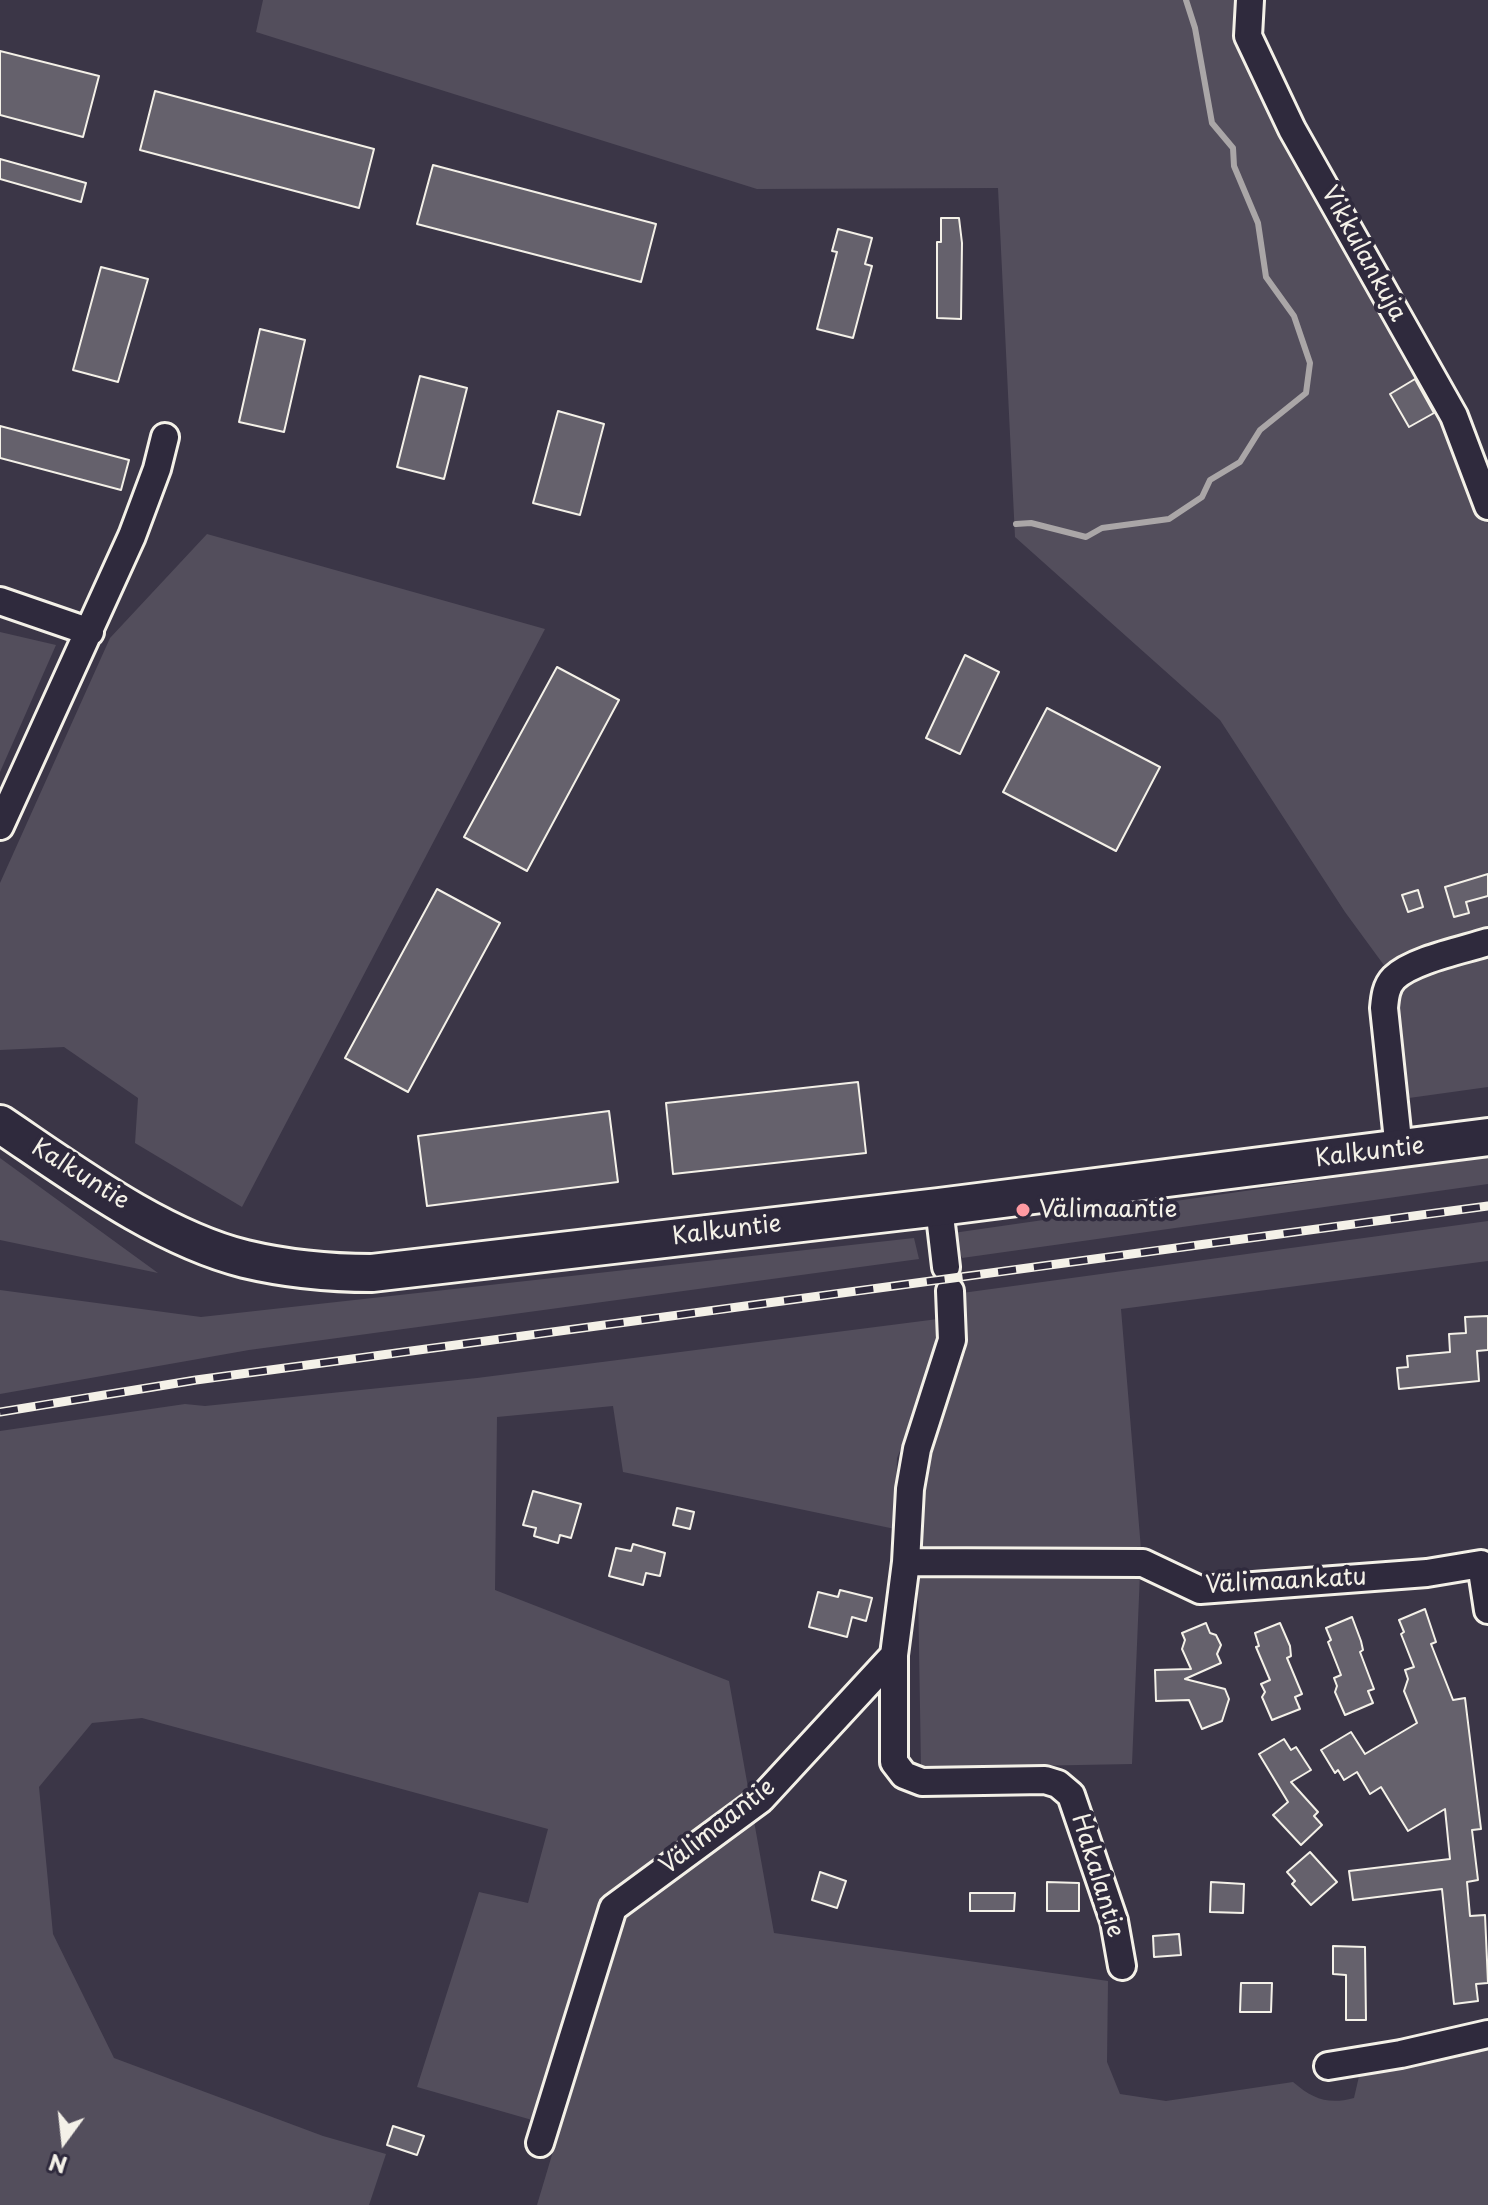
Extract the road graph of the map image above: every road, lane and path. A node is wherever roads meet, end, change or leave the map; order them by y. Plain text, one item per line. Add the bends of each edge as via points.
1 (1250, 0) edge
2 (165, 437) dead end
3 (1488, 506) edge
4 (0, 601) edge
5 (90, 632) junction
6 (0, 826) edge
7 (1488, 942) edge
8 (0, 1124) edge
9 (1488, 1137) edge
10 (1399, 1150) junction
11 (939, 1207) junction
12 (906, 1562) junction
13 (1484, 1564) edge
14 (1488, 1610) edge
15 (894, 1655) junction
16 (1122, 1966) dead end
17 (1488, 2034) edge
18 (1328, 2066) dead end
19 (540, 2143) dead end

1 - 3 street, Vikkulankuja via 1248,36 1292,129 1454,416
2 - 5 street via 138,522
4 - 5 street
5 - 6 street
7 - 10 street via 1412,967 1395,977 1387,990 1384,1008
8 - 11 street, Kalkuntie via 178,1235 245,1259 333,1273 372,1273
9 - 10 street, Kalkuntie
10 - 11 street, Kalkuntie
11 - 12 street via 952,1340 917,1449
12 - 13 street, Välimaankatu via 1143,1563 1200,1590
12 - 15 street
13 - 14 street, Välimaankatu
15 - 16 street, Hakalantie via 894,1762 904,1775 922,1782 1045,1780 1071,1795 1114,1921
15 - 19 street, Välimaantie via 761,1799 613,1908
17 - 18 street

